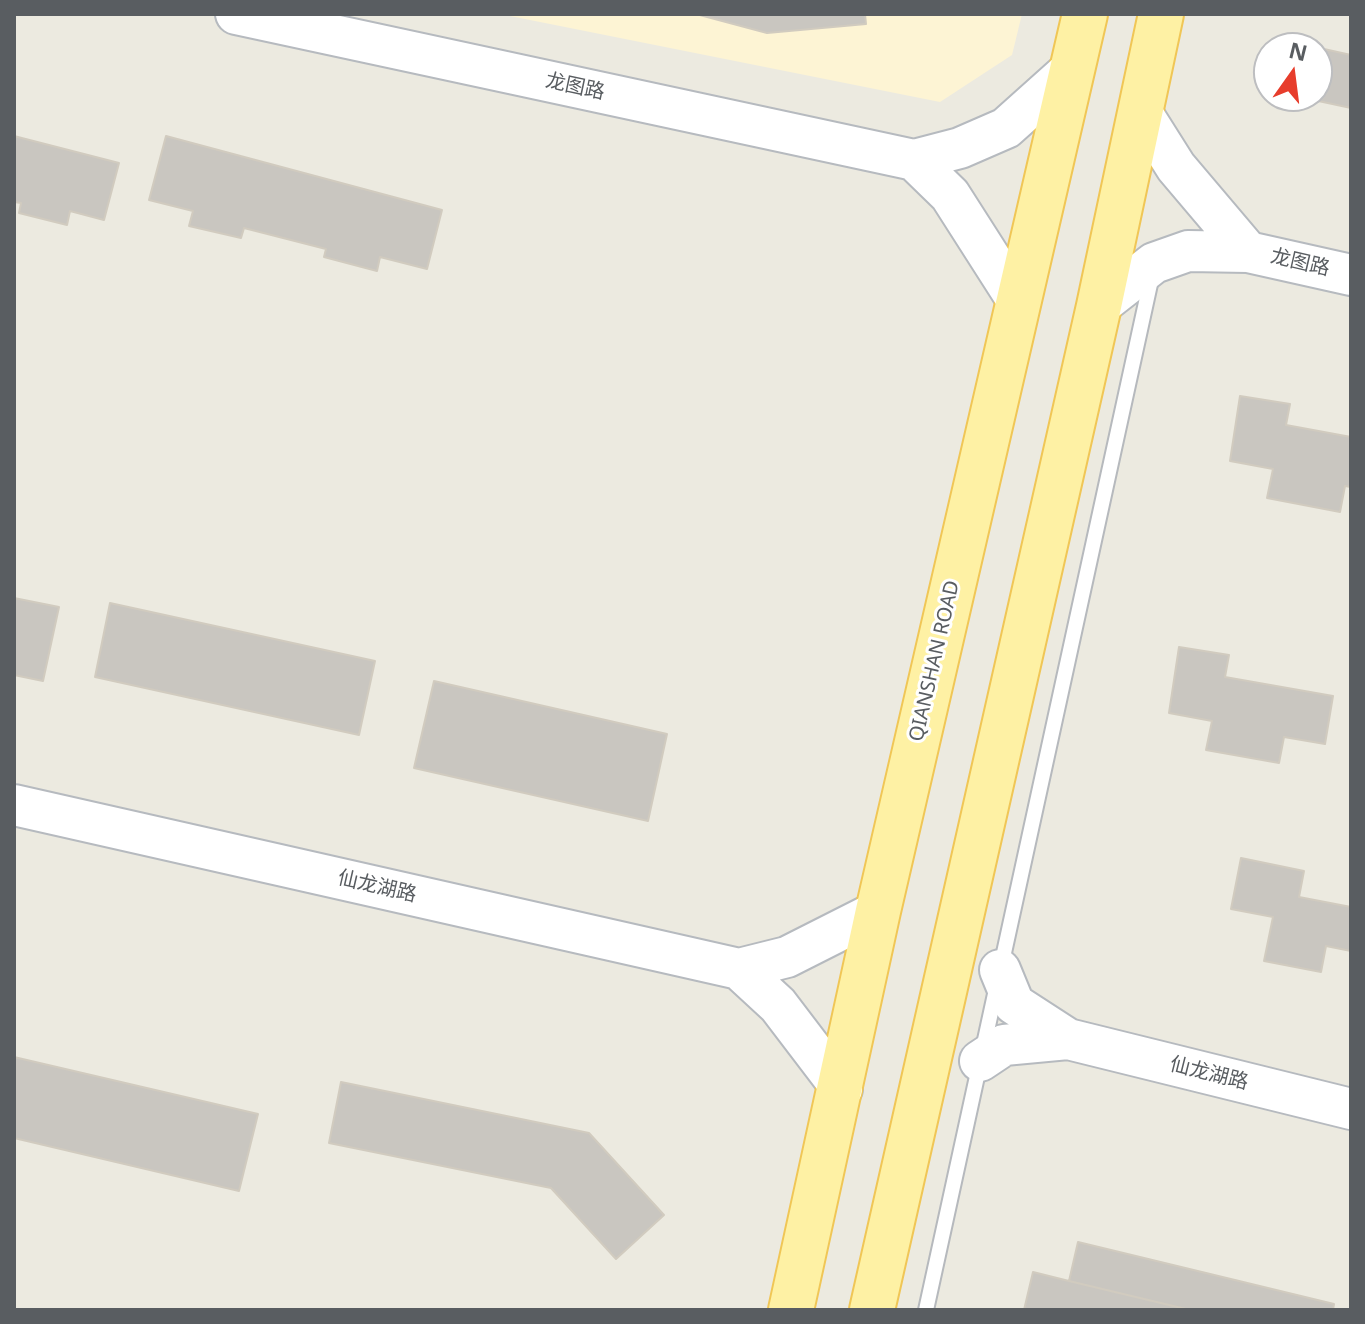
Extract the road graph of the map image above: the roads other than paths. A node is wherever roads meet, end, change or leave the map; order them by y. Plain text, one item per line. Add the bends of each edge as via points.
1 (236, 14) edge
2 (1085, 14) edge
3 (1161, 14) edge
4 (1073, 68) junction
5 (1140, 110) junction
6 (914, 160) junction
7 (1248, 252) junction
8 (1154, 263) junction
9 (1351, 275) edge
10 (1019, 303) junction
11 (1099, 306) junction
12 (14, 805) edge
13 (878, 911) junction
14 (739, 969) junction
15 (1000, 970) junction
16 (1068, 1039) junction
17 (980, 1061) junction
18 (842, 1089) junction
19 (1351, 1109) edge
20 (880, 1299) edge
21 (791, 1310) edge
22 (926, 1310) edge

1 - 6 street, 龙图路
2 - 4 main road, QIANSHAN ROAD
3 - 5 main road
4 - 6 street via 1006,128
4 - 10 main road, QIANSHAN ROAD
5 - 7 street via 1176,167
5 - 11 main road
6 - 10 street via 950,195
7 - 8 street, 龙图路 via 1188,251
7 - 9 street, 龙图路
8 - 11 street
8 - 15 lane
10 - 13 main road, QIANSHAN ROAD
11 - 20 main road
12 - 14 street, 仙龙湖路
13 - 14 street via 787,957
13 - 18 main road, QIANSHAN ROAD
14 - 18 street via 778,1005
15 - 16 street via 1014,1004
15 - 17 lane
16 - 17 street via 1004,1045
16 - 19 street, 仙龙湖路
17 - 22 lane
18 - 21 main road, QIANSHAN ROAD

